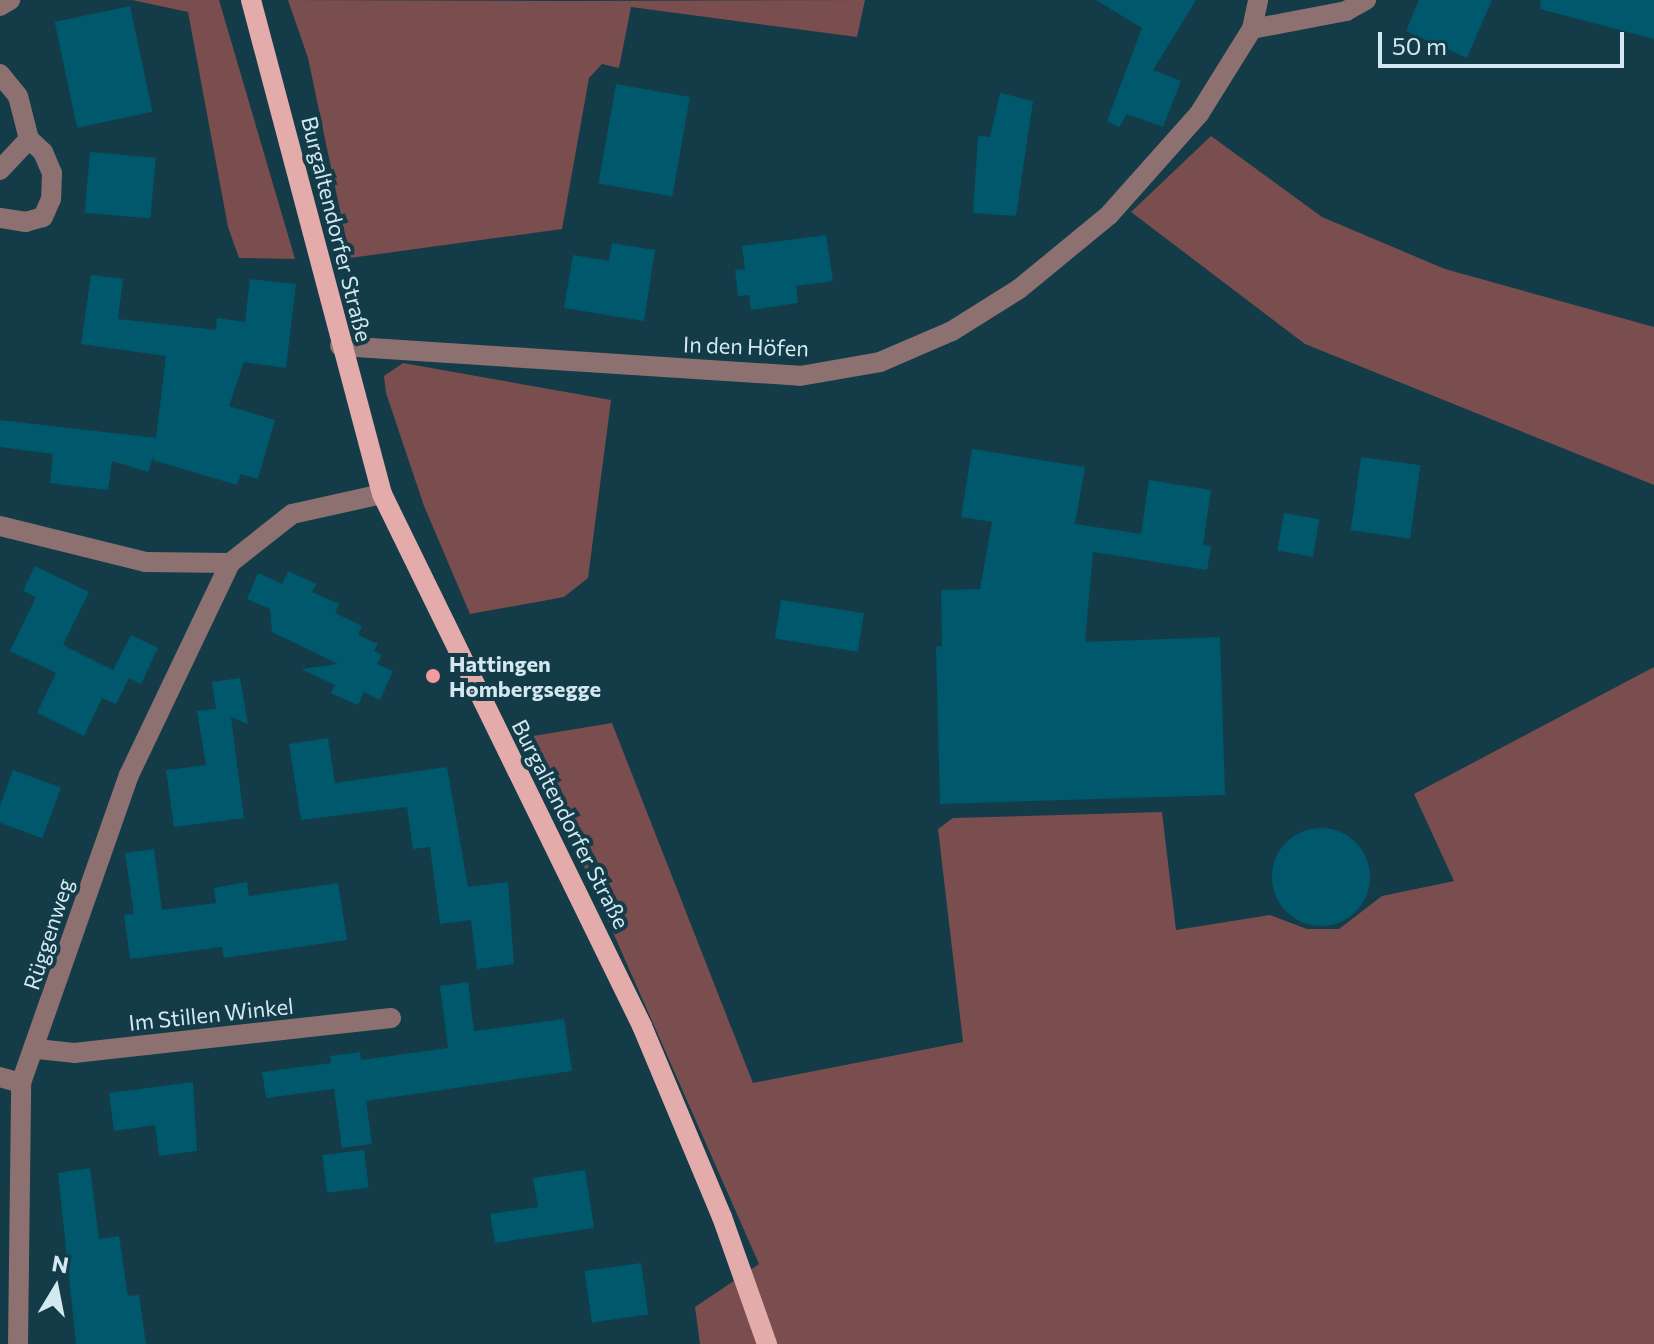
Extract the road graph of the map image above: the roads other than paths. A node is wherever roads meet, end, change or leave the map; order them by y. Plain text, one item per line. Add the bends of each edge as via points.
1 (10, 0) edge
2 (251, 0) edge
3 (1258, 0) edge
4 (1366, 0) edge
5 (0, 6) edge
6 (1252, 29) junction
7 (0, 74) edge
8 (29, 139) junction
9 (0, 170) edge
10 (0, 218) edge
11 (340, 346) junction
12 (382, 494) junction
13 (0, 526) edge
14 (230, 563) junction
15 (391, 1018) dead end
16 (37, 1049) junction
17 (0, 1077) edge
18 (21, 1083) junction
19 (18, 1344) edge
20 (767, 1344) edge

1 - 5 street
2 - 11 main road, Burgaltendorfer Straße
3 - 6 street, In den Höfen
4 - 6 street via 1346,11
6 - 11 street, In den Höfen via 1199,114 1109,215 1019,289 952,331 880,362 800,376
7 - 8 street via 18,96
8 - 9 street
8 - 10 street via 43,152 52,173 51,199 43,217 26,222
11 - 12 main road, Burgaltendorfer Straße
12 - 14 street via 292,514
12 - 20 main road, Burgaltendorfer Straße via 619,977 722,1217
13 - 14 street via 145,562
14 - 16 street, Rüggenweg via 124,788
15 - 16 street, Im Stillen Winkel via 74,1053
16 - 18 street, Rüggenweg
17 - 18 street
18 - 19 street, Rüggenweg

